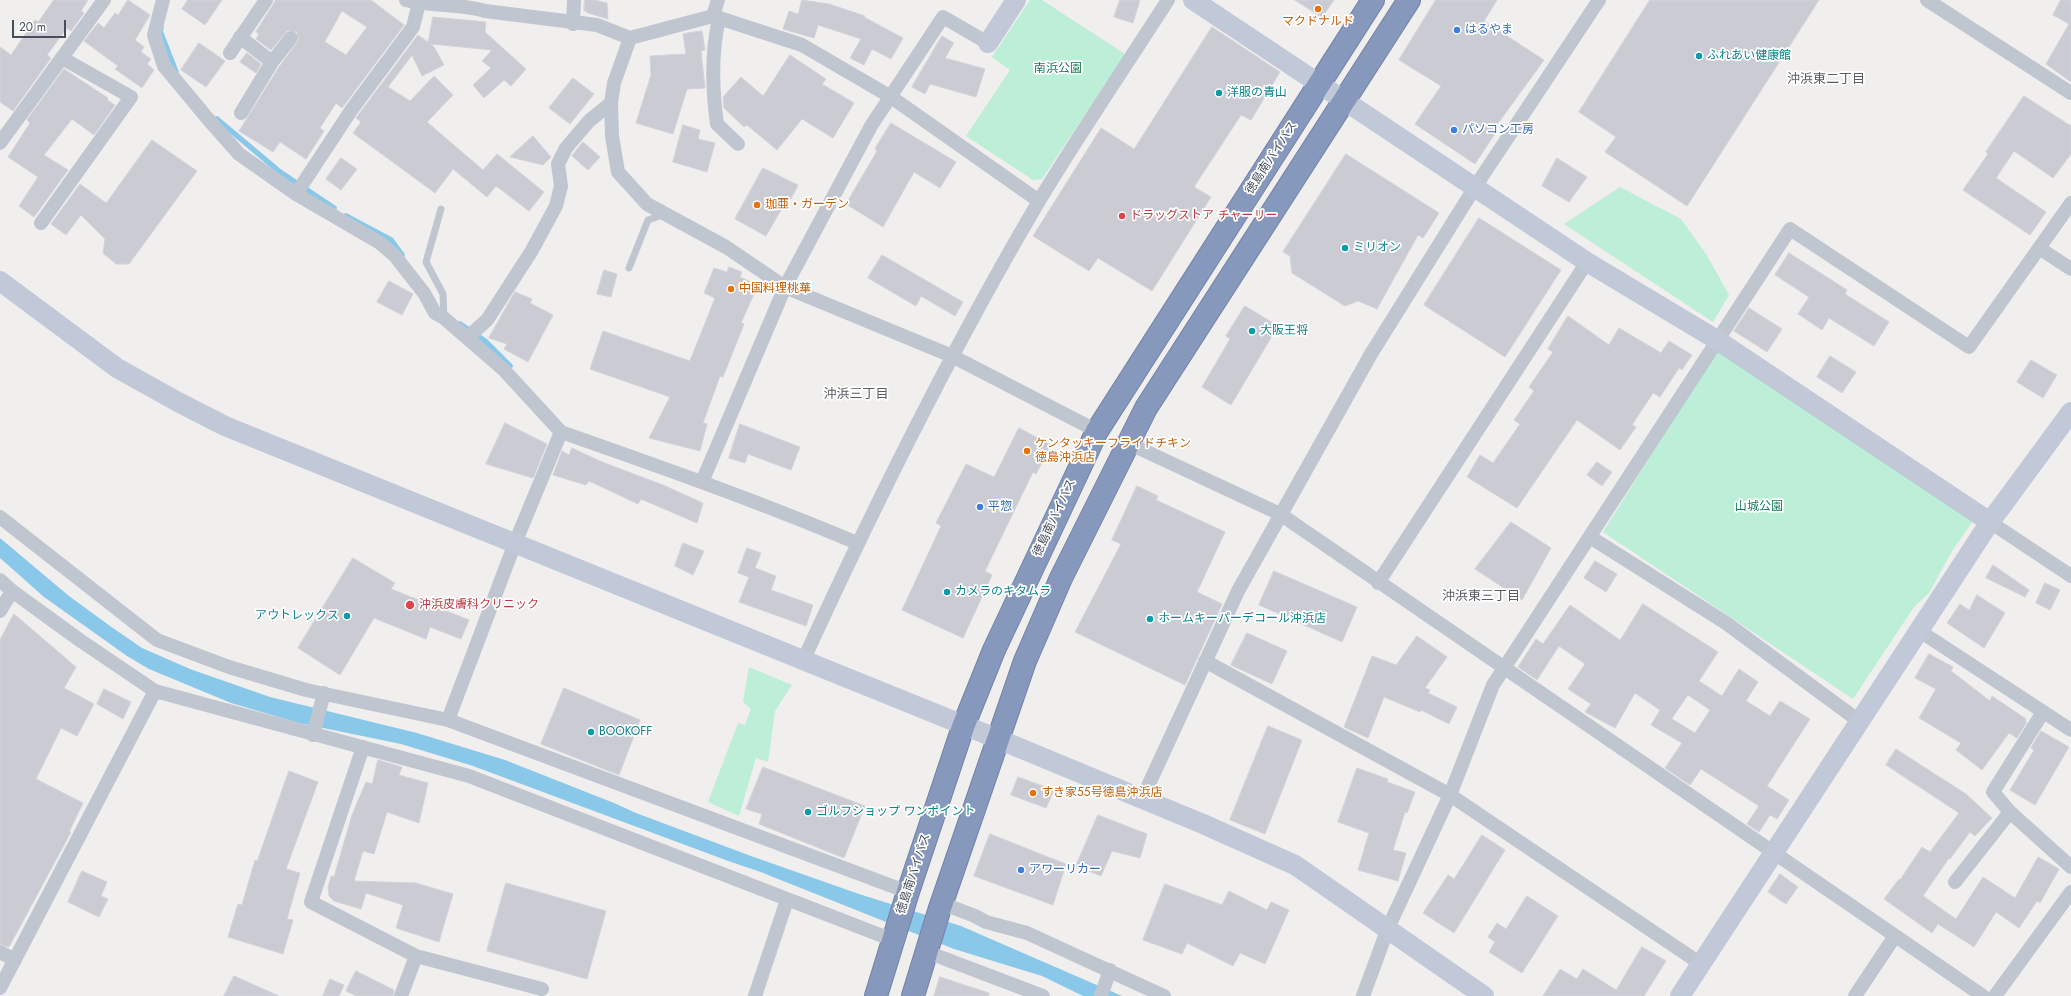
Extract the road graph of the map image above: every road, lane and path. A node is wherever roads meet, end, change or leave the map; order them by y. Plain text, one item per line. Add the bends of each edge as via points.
1 (104, 0) edge
2 (163, 0) edge
3 (266, 0) edge
4 (574, 0) edge
5 (718, 0) edge
6 (1016, 0) edge
7 (1168, 0) edge
8 (1193, 0) edge
9 (1373, 0) edge
10 (1409, 0) edge
11 (1599, 0) edge
12 (1927, 0) edge
13 (412, 2) edge
14 (468, 3) edge
15 (716, 18) junction
16 (573, 24) junction
17 (240, 37) junction
18 (291, 38) dead end
19 (630, 38) junction
20 (988, 43) joint
21 (230, 53) dead end
22 (62, 58) junction
23 (272, 62) junction
24 (1319, 84) junction
25 (2071, 93) edge
26 (890, 97) junction
27 (1344, 100) junction
28 (611, 103) junction
29 (241, 113) dead end
30 (0, 143) edge
31 (738, 144) dead end
32 (1475, 187) junction
33 (296, 194) junction
34 (1040, 201) junction
35 (2071, 203) edge
36 (441, 209) dead end
37 (665, 214) junction
38 (41, 223) dead end
39 (2039, 248) junction
40 (1587, 262) junction
41 (629, 268) dead end
42 (2071, 269) edge
43 (0, 282) edge
44 (786, 287) junction
45 (444, 318) junction
46 (467, 338) junction
47 (1717, 340) junction
48 (952, 356) junction
49 (2069, 419) edge
50 (1096, 431) junction
51 (561, 432) junction
52 (1128, 443) junction
53 (702, 482) junction
54 (1280, 514) junction
55 (0, 517) edge
56 (1990, 522) junction
57 (1590, 537) junction
58 (515, 543) junction
59 (857, 544) junction
60 (2071, 576) edge
61 (0, 580) edge
62 (1378, 583) junction
63 (12, 591) junction
64 (0, 611) edge
65 (1918, 630) junction
66 (803, 661) junction
67 (1205, 661) junction
68 (1502, 668) junction
69 (155, 691) junction
70 (324, 693) junction
71 (2043, 712) junction
72 (448, 720) junction
73 (1859, 721) junction
74 (963, 727) junction
75 (2071, 730) edge
76 (313, 735) junction
77 (998, 739) junction
78 (363, 746) junction
79 (1450, 795) junction
80 (1142, 799) junction
81 (2010, 812) junction
82 (1773, 852) junction
83 (2071, 867) edge
84 (1954, 882) dead end
85 (2071, 892) edge
86 (907, 896) junction
87 (787, 900) junction
88 (940, 907) junction
89 (1388, 928) junction
90 (895, 934) junction
91 (1895, 936) junction
92 (928, 947) junction
93 (0, 952) edge
94 (416, 956) junction
95 (15, 960) junction
96 (1701, 964) junction
97 (1110, 970) junction
98 (0, 988) edge
99 (542, 989) dead end
100 (401, 996) edge
101 (755, 996) edge
102 (876, 996) edge
103 (913, 996) edge
104 (1043, 996) edge
105 (1100, 996) edge
106 (1164, 996) edge
107 (1363, 996) edge
108 (1484, 996) edge
109 (1680, 996) edge
110 (1855, 996) edge
111 (1983, 996) edge
112 (1995, 996) edge

1 - 22 street
2 - 33 street via 154,35 164,66 239,154
3 - 17 street
4 - 16 street
5 - 15 street
6 - 20 street
7 - 34 street
8 - 24 street
9 - 24 highway, 徳島南バイパス
10 - 27 highway
11 - 32 street
12 - 25 street
13 - 14 street
13 - 33 street via 413,27 352,109
14 - 16 street via 485,12
15 - 19 street
15 - 26 street via 802,45
15 - 31 street via 712,87 716,124
16 - 19 street via 597,25
17 - 21 street
17 - 23 street
18 - 23 street
19 - 28 street via 614,83
20 - 26 street via 943,17
22 - 30 street
22 - 38 street via 131,97
23 - 29 street
24 - 27 street
24 - 50 highway, 徳島南バイパス
26 - 34 street
26 - 44 street via 871,126
27 - 32 street
27 - 52 highway via 1146,408
28 - 37 street via 612,136 618,172 647,204
28 - 46 street via 589,121 566,148 558,164 561,186 556,206 531,252 487,320
32 - 40 street
32 - 54 street via 1371,354
33 - 45 street via 380,243 395,256 435,313
34 - 48 street
35 - 39 street
36 - 45 lane via 426,262 443,294
37 - 41 lane via 648,220
37 - 44 street via 726,247
39 - 42 street
39 - 47 street via 1969,347 1790,229
40 - 47 street
40 - 62 street
43 - 58 street via 117,368 225,426
44 - 48 street
44 - 53 street
45 - 46 street
46 - 51 street via 504,370
47 - 56 street
47 - 57 street
48 - 50 street
48 - 59 street
49 - 56 street
50 - 74 highway, 徳島南バイパス via 994,650
51 - 53 street
51 - 58 street
52 - 54 street
52 - 77 highway via 1061,578 1025,661
53 - 59 street
54 - 62 street
54 - 67 street via 1238,591
55 - 70 street via 157,640 230,667
56 - 60 street
56 - 65 street
57 - 68 street
57 - 73 street via 1726,622
58 - 66 street
58 - 72 street
59 - 66 street
61 - 63 street
62 - 68 street
63 - 64 street
63 - 69 street
65 - 71 street
65 - 73 street
66 - 74 street
67 - 79 street
67 - 80 street
68 - 79 street via 1493,684
68 - 82 street
69 - 76 street
69 - 95 street
70 - 72 street
70 - 76 street
71 - 75 street
71 - 81 street via 1993,792
72 - 86 street
73 - 82 street
74 - 77 street
74 - 86 highway, 徳島南バイパス
76 - 78 street
77 - 80 street
77 - 88 highway
78 - 87 street via 469,776
78 - 94 street via 311,902
79 - 89 street
79 - 96 street
80 - 89 street via 1294,865
81 - 83 street
81 - 84 street
82 - 91 street
82 - 96 street
85 - 112 street
86 - 90 highway, 徳島南バイパス
87 - 90 street
87 - 101 street
88 - 92 highway
88 - 97 street via 1027,933
89 - 107 street
89 - 108 street
90 - 102 highway, 徳島南バイパス
91 - 110 street
91 - 111 street
92 - 103 highway
92 - 104 street
93 - 95 street
94 - 99 street
94 - 100 street
95 - 98 street
96 - 109 street
97 - 105 street
97 - 106 street

